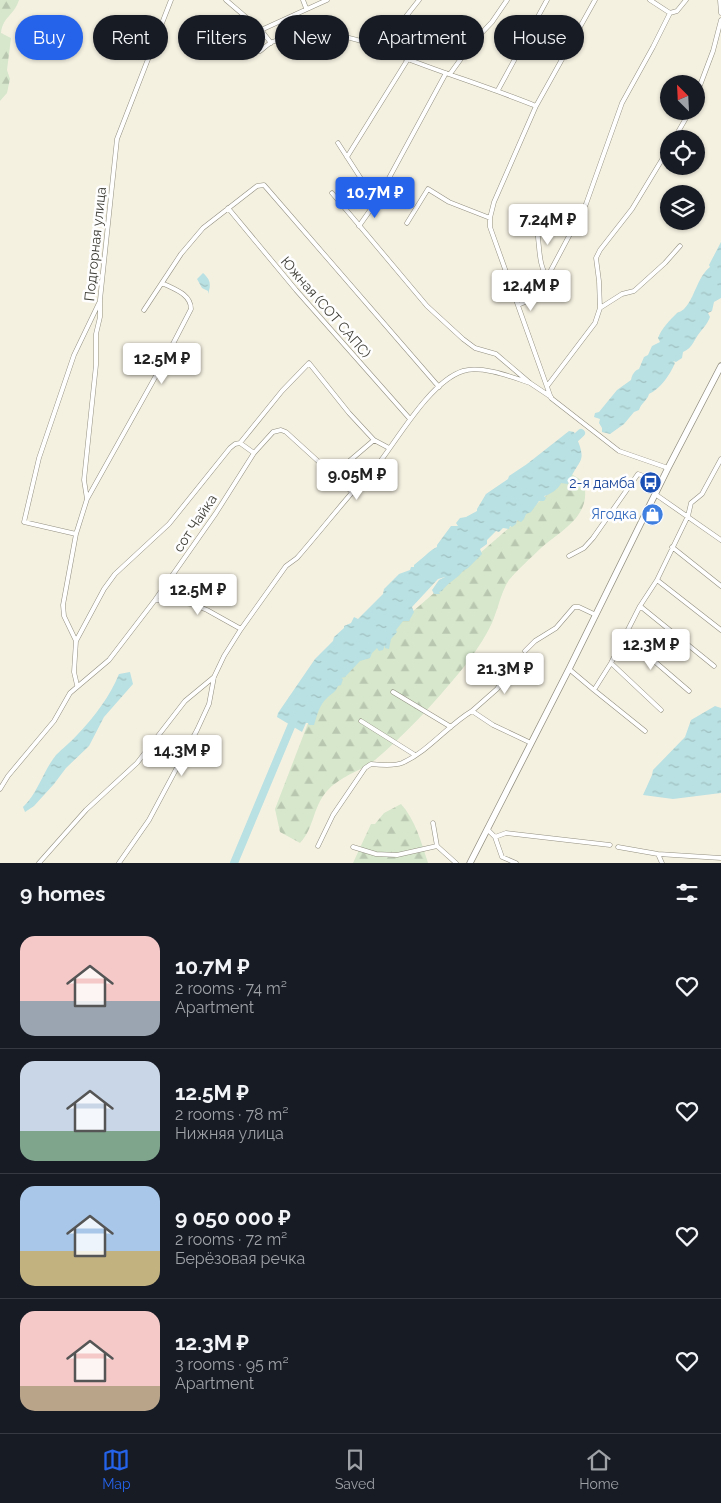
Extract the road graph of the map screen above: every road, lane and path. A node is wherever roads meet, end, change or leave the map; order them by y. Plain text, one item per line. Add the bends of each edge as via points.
1 (171, 0) edge
2 (226, 0) edge
3 (303, 0) edge
4 (327, 0) edge
5 (419, 0) edge
6 (507, 0) edge
7 (547, 0) edge
8 (595, 0) edge
9 (650, 0) edge
10 (686, 0) edge
11 (713, 0) edge
12 (720, 1) edge
13 (306, 8) junction
14 (670, 13) junction
15 (721, 13) edge
16 (243, 15) edge
17 (407, 15) edge
18 (721, 20) edge
19 (265, 28) edge
20 (265, 36) edge
21 (359, 42) edge
22 (271, 43) junction
23 (265, 47) edge
24 (407, 60) edge
25 (411, 60) edge
26 (448, 74) junction
27 (704, 75) edge
28 (498, 90) junction
29 (536, 106) junction
30 (338, 143) dead end
31 (347, 157) junction
32 (660, 163) edge
33 (332, 193) dead end
34 (376, 202) junction
35 (228, 208) junction
36 (490, 218) junction
37 (534, 220) dead end
38 (407, 223) dead end
39 (359, 226) junction
40 (680, 246) dead end
41 (549, 280) junction
42 (162, 283) junction
43 (100, 300) junction
44 (518, 305) junction
45 (600, 308) junction
46 (144, 310) dead end
47 (721, 366) edge
48 (530, 383) junction
49 (548, 385) junction
50 (439, 387) junction
51 (551, 398) junction
52 (410, 419) junction
53 (374, 440) junction
54 (240, 443) junction
55 (389, 448) junction
56 (254, 454) junction
57 (721, 459) edge
58 (668, 468) junction
59 (333, 475) junction
60 (661, 482) junction
61 (352, 492) junction
62 (655, 494) junction
63 (87, 499) junction
64 (688, 516) junction
65 (76, 534) junction
66 (721, 540) edge
67 (672, 547) junction
68 (569, 556) dead end
69 (657, 580) junction
70 (721, 586) edge
71 (155, 600) junction
72 (640, 606) junction
73 (596, 615) junction
74 (241, 629) junction
75 (721, 630) edge
76 (626, 636) junction
77 (76, 640) junction
78 (525, 651) dead end
79 (517, 661) dead end
80 (611, 663) junction
81 (714, 666) dead end
82 (569, 669) junction
83 (214, 677) junction
84 (77, 686) junction
85 (594, 690) junction
86 (689, 691) dead end
87 (393, 692) dead end
88 (660, 710) dead end
89 (472, 711) junction
90 (361, 721) dead end
91 (451, 727) junction
92 (644, 731) dead end
93 (531, 743) junction
94 (415, 755) junction
95 (0, 789) edge
96 (433, 823) dead end
97 (487, 829) junction
98 (495, 837) junction
99 (610, 845) dead end
100 (318, 846) dead end
101 (437, 846) junction
102 (353, 847) dead end
103 (618, 847) dead end
104 (658, 854) junction
105 (721, 858) edge
106 (39, 863) edge
107 (119, 863) edge
108 (456, 863) edge
109 (470, 863) edge
110 (516, 863) edge
111 (662, 863) edge

1 - 43 street, Подгорная улица via 118,139
2 - 16 street
3 - 13 street
4 - 13 street
5 - 17 street
6 - 26 street
7 - 28 street
8 - 29 street
9 - 14 street
10 - 14 street
11 - 12 street
12 - 15 street
13 - 19 street
14 - 41 street via 622,103 589,196 554,262
18 - 27 street
20 - 22 street
21 - 22 street via 338,36
22 - 23 street
24 - 31 street
25 - 26 street
26 - 28 street
26 - 34 street
28 - 29 street
29 - 36 street via 502,182
30 - 31 street
31 - 34 street
32 - 45 street via 632,210 596,258
33 - 39 street
34 - 39 street
35 - 42 street via 203,228
35 - 50 street via 260,184 264,185
35 - 52 street, Южная (СОТ САПС)
36 - 38 street via 449,202 428,189
36 - 44 street via 492,236
37 - 41 street via 539,231 541,265
39 - 48 street via 427,306 463,340 496,354
40 - 45 street via 634,291 622,294
41 - 44 street via 551,286 547,292
42 - 46 street
42 - 63 street via 188,298 191,309
43 - 63 street, Подгорная улица via 84,480
43 - 65 street via 74,355 39,458 24,522
44 - 49 street
45 - 49 street via 595,323
47 - 58 main road
48 - 50 street via 481,370 464,371
48 - 51 street
49 - 51 street
50 - 52 street
51 - 58 street via 619,451
52 - 55 street
53 - 54 street via 309,363
53 - 55 street
53 - 59 street
54 - 56 street
54 - 77 street via 230,448 169,524 115,574
55 - 61 street
56 - 59 street, сот Чайка via 272,432 286,432
56 - 71 street, сот Чайка
57 - 64 street via 702,494 691,503
58 - 60 main road
59 - 61 street
60 - 62 main road
60 - 68 street via 642,474 636,476 593,538 584,548
61 - 74 street via 297,558 286,566
62 - 64 street
62 - 73 main road
63 - 65 street
64 - 66 street
64 - 67 street
65 - 77 street via 63,605 64,616
67 - 69 street
67 - 70 street
69 - 72 street
69 - 75 street
71 - 74 street via 192,604
71 - 84 street, сот Чайка via 109,660
72 - 76 street
72 - 81 street
73 - 78 street via 574,607 556,628
73 - 82 main road
74 - 83 street
76 - 80 street
76 - 86 street
77 - 84 street via 74,672
79 - 89 street via 498,689
80 - 85 street
80 - 88 street
82 - 85 street
82 - 93 main road
83 - 106 street via 185,701 137,763 86,810
83 - 107 street via 209,704 197,730 149,820
84 - 95 street, сот Чайка via 54,721
85 - 92 street
87 - 91 street
89 - 91 street
89 - 93 street
90 - 94 street
91 - 94 street
93 - 97 main road
94 - 100 street via 402,763 371,764 365,768 333,815
96 - 101 street
97 - 98 street
97 - 109 main road
98 - 99 street via 506,833
98 - 110 street via 502,857
101 - 102 street via 397,855 376,854
101 - 108 street
103 - 104 street
104 - 105 street
104 - 111 street

